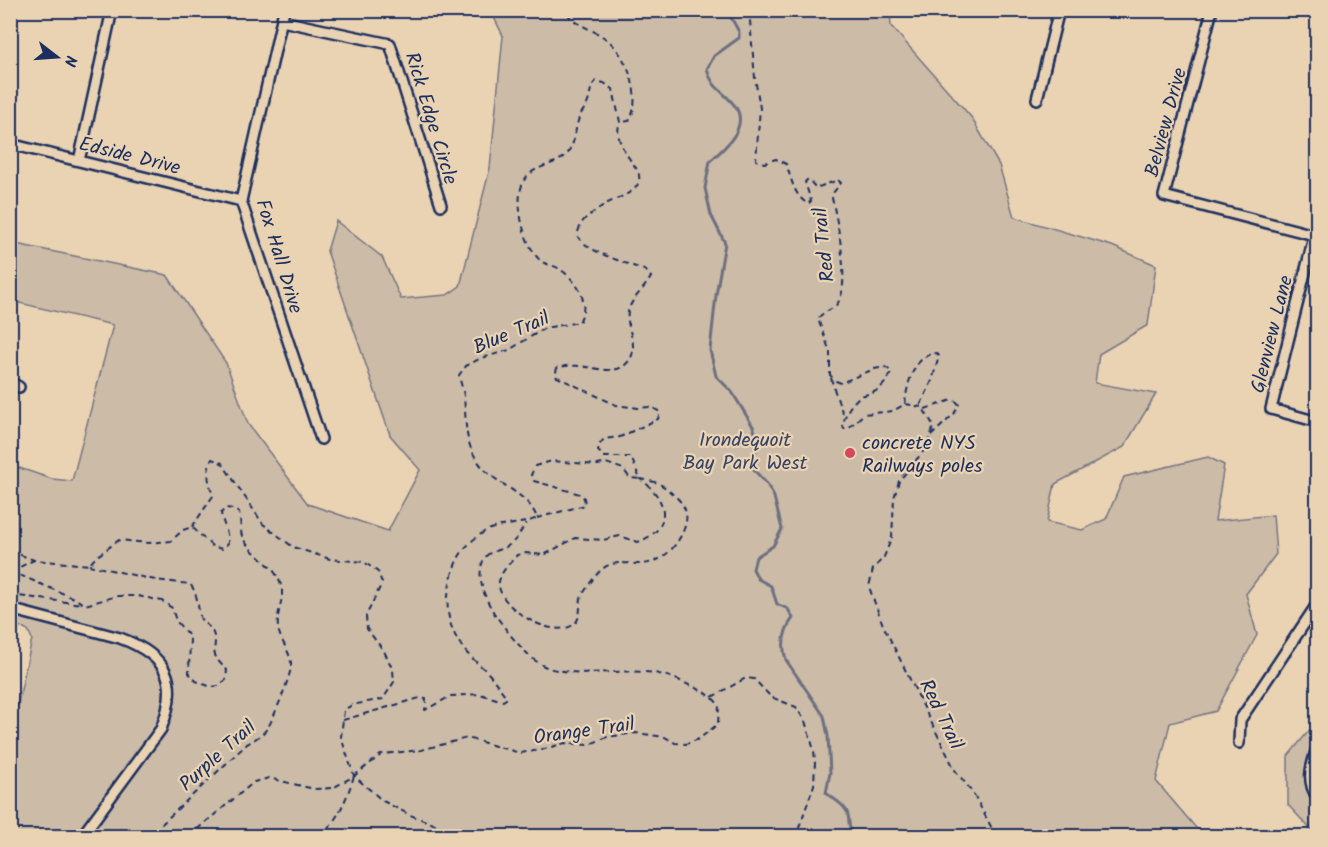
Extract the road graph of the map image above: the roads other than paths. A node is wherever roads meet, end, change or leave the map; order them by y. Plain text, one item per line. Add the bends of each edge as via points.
1 (112, 10) edge
2 (284, 10) edge
3 (1059, 10) edge
4 (1212, 10) edge
5 (282, 21) junction
6 (1037, 99) dead end
7 (10, 144) edge
8 (79, 161) junction
9 (241, 201) junction
10 (441, 205) dead end
11 (1317, 221) edge
12 (1314, 235) junction
13 (1317, 422) edge
14 (321, 439) dead end
15 (1317, 603) edge
16 (10, 609) edge
17 (1239, 743) dead end
18 (1317, 745) edge
19 (1317, 798) edge
20 (82, 837) edge

1 - 8 street
2 - 5 street, Fox Hall Drive
3 - 6 street
4 - 12 street, Belview Drive via 1164,196
5 - 9 street, Fox Hall Drive
5 - 10 street, Rick Edge Circle via 390,44
7 - 8 street, Edside Drive
8 - 9 street, Edside Drive
9 - 14 street, Fox Hall Drive
11 - 12 street, Glenview Lane
12 - 13 street, Glenview Lane via 1271,410
15 - 17 street via 1240,720
16 - 20 street via 137,645 152,654 169,679 171,695 161,729
18 - 19 street via 1310,788

